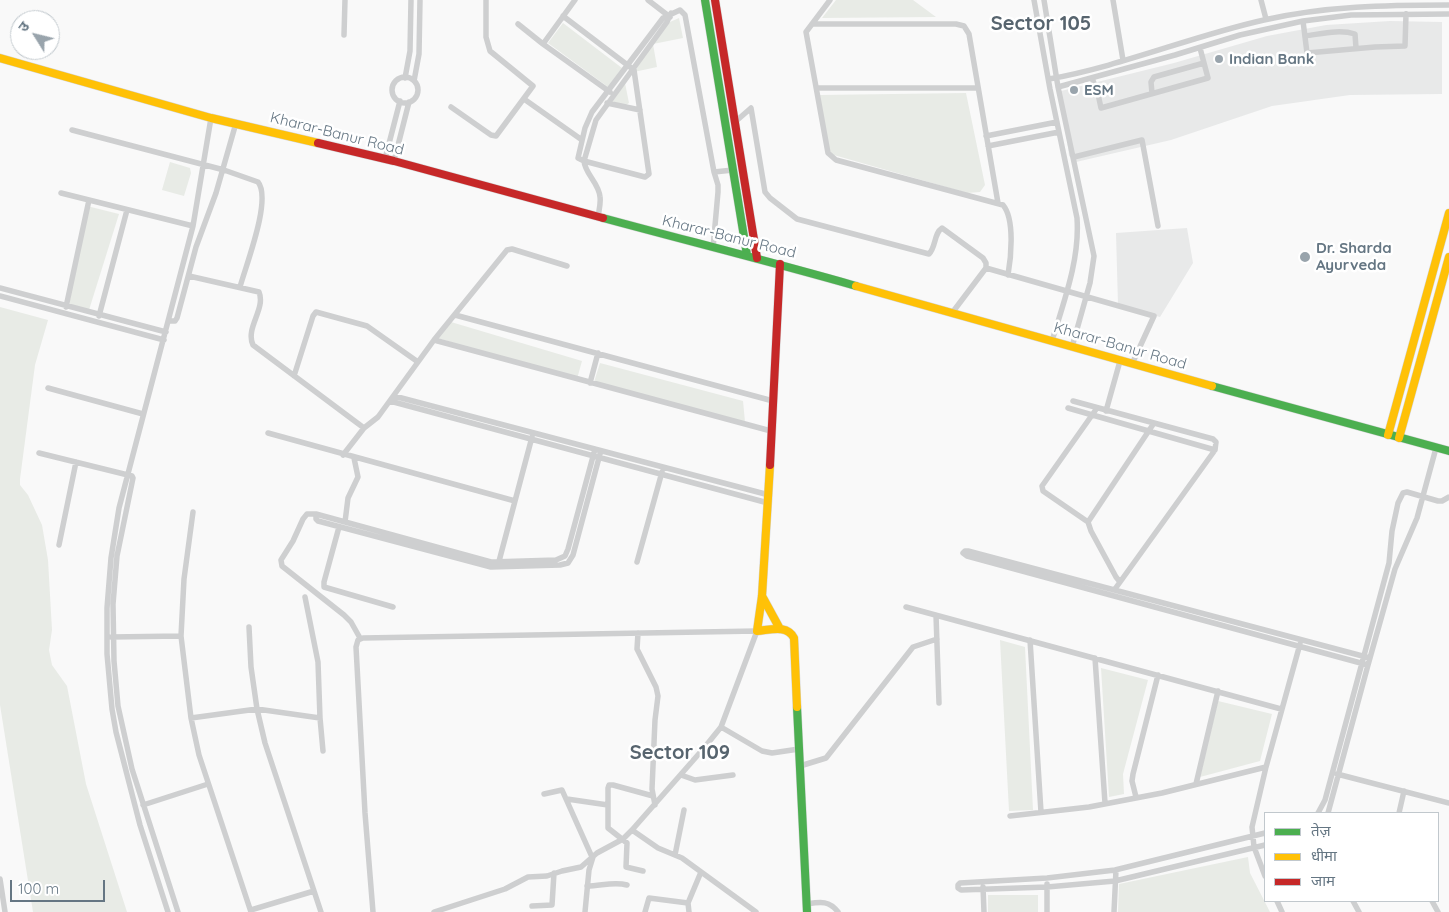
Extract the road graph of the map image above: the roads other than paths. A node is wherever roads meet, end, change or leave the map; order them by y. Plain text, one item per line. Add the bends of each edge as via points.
1 (344, 0) edge
2 (411, 0) edge
3 (420, 0) edge
4 (486, 0) edge
5 (575, 0) edge
6 (648, 0) edge
7 (705, 0) edge
8 (715, 0) edge
9 (830, 0) edge
10 (1034, 0) edge
11 (1044, 0) edge
12 (1113, 0) edge
13 (1261, 0) edge
14 (1385, 3) edge
15 (1449, 5) edge
16 (1406, 14) junction
17 (1449, 14) edge
18 (669, 15) junction
19 (563, 16) junction
20 (1266, 19) junction
21 (1303, 21) junction
22 (518, 24) dead end
23 (812, 24) junction
24 (344, 36) dead end
25 (1305, 36) junction
26 (543, 44) junction
27 (1200, 48) junction
28 (1356, 48) junction
29 (0, 58) edge
30 (1123, 60) junction
31 (1204, 62) junction
32 (630, 67) junction
33 (405, 78) junction
34 (1056, 78) junction
35 (1092, 78) junction
36 (1049, 79) junction
37 (414, 81) junction
38 (1058, 87) junction
39 (817, 88) junction
40 (978, 88) junction
41 (611, 93) junction
42 (1152, 94) junction
43 (524, 100) junction
44 (400, 101) junction
45 (409, 102) junction
46 (607, 103) junction
47 (451, 107) dead end
48 (640, 110) junction
49 (211, 118) junction
50 (735, 122) junction
51 (1057, 122) junction
52 (236, 123) junction
53 (72, 130) dead end
54 (1059, 132) junction
55 (986, 136) junction
56 (582, 140) junction
57 (988, 146) junction
58 (1074, 157) junction
59 (385, 159) junction
60 (394, 161) junction
61 (584, 161) junction
62 (204, 166) junction
63 (224, 170) junction
64 (733, 170) junction
65 (714, 172) junction
66 (61, 193) dead end
67 (89, 200) junction
68 (998, 203) junction
69 (127, 210) junction
70 (1449, 212) edge
71 (598, 216) junction
72 (193, 226) junction
73 (1158, 226) dead end
74 (713, 248) junction
75 (747, 255) junction
76 (1449, 257) edge
77 (757, 258) junction
78 (780, 264) junction
79 (567, 266) dead end
80 (986, 268) junction
81 (1008, 275) junction
82 (188, 276) junction
83 (240, 287) junction
84 (0, 288) edge
85 (1067, 291) junction
86 (0, 296) edge
87 (1086, 296) junction
88 (66, 307) junction
89 (952, 313) junction
90 (455, 315) junction
91 (99, 316) junction
92 (169, 321) junction
93 (166, 332) junction
94 (164, 340) junction
95 (434, 340) junction
96 (1052, 341) junction
97 (1072, 347) junction
98 (598, 353) junction
99 (1120, 361) junction
100 (418, 362) junction
101 (1132, 364) junction
102 (294, 376) junction
103 (590, 383) junction
104 (48, 388) dead end
105 (392, 398) junction
106 (773, 401) junction
107 (1073, 401) dead end
108 (1068, 408) dead end
109 (1097, 408) junction
110 (1106, 410) junction
111 (144, 414) junction
112 (1093, 416) junction
113 (1154, 424) junction
114 (364, 428) junction
115 (1150, 430) junction
116 (771, 431) junction
117 (268, 433) dead end
118 (1388, 435) junction
119 (532, 436) junction
120 (1399, 438) junction
121 (1436, 448) junction
122 (1215, 450) junction
123 (1449, 451) edge
124 (39, 453) dead end
125 (597, 453) junction
126 (344, 455) junction
127 (354, 458) junction
128 (76, 462) junction
129 (663, 467) junction
130 (126, 474) junction
131 (661, 474) junction
132 (1423, 496) junction
133 (1449, 497) edge
134 (768, 499) junction
135 (515, 500) junction
136 (193, 512) dead end
137 (316, 514) junction
138 (345, 522) junction
139 (1088, 522) junction
140 (339, 527) junction
141 (59, 545) dead end
142 (637, 562) dead end
143 (498, 565) junction
144 (1051, 576) junction
145 (1120, 582) junction
146 (1115, 589) junction
147 (762, 596) junction
148 (305, 598) dead end
149 (393, 606) dead end
150 (906, 607) dead end
151 (936, 616) junction
152 (249, 627) dead end
153 (780, 629) junction
154 (757, 631) junction
155 (638, 633) junction
156 (182, 636) junction
157 (107, 637) junction
158 (114, 637) junction
159 (360, 638) junction
160 (1301, 639) junction
161 (937, 640) junction
162 (1030, 640) junction
163 (1299, 646) junction
164 (1367, 657) junction
165 (1095, 658) junction
166 (1365, 664) junction
167 (1158, 675) junction
168 (1218, 691) junction
169 (939, 703) dead end
170 (257, 709) junction
171 (1281, 709) junction
172 (191, 718) junction
173 (320, 718) junction
174 (720, 727) junction
175 (799, 749) junction
176 (323, 750) dead end
177 (800, 766) junction
178 (1266, 767) junction
179 (1335, 773) junction
180 (681, 775) junction
181 (733, 775) dead end
182 (208, 784) junction
183 (1196, 784) junction
184 (1404, 791) junction
185 (544, 794) dead end
186 (653, 796) junction
187 (1136, 797) junction
188 (566, 800) junction
189 (1105, 803) junction
190 (1449, 803) edge
191 (143, 805) junction
192 (608, 805) junction
193 (655, 805) junction
194 (684, 810) dead end
195 (1041, 812) junction
196 (1319, 812) edge
197 (1328, 812) edge
198 (1399, 812) edge
199 (1010, 816) dead end
200 (632, 830) junction
201 (1264, 833) edge
202 (1252, 836) junction
203 (623, 839) junction
204 (1264, 844) edge
205 (1254, 847) junction
206 (675, 855) junction
207 (593, 856) junction
208 (1116, 870) junction
209 (643, 871) dead end
210 (701, 872) junction
211 (1264, 873) edge
212 (554, 874) junction
213 (1047, 878) junction
214 (0, 879) edge
215 (983, 881) junction
216 (1115, 881) junction
217 (627, 885) dead end
218 (587, 886) junction
219 (1047, 887) junction
220 (983, 889) junction
221 (314, 891) junction
222 (688, 903) junction
223 (532, 906) dead end
224 (806, 908) edge
225 (251, 911) edge
226 (5, 912) edge
227 (168, 912) edge
228 (178, 912) edge
229 (321, 912) edge
230 (373, 912) edge
231 (434, 912) edge
232 (585, 912) edge
233 (645, 912) edge
234 (689, 912) edge
235 (756, 912) edge
236 (838, 912) edge
237 (984, 912) edge
238 (1047, 912) edge
239 (1114, 912) edge

1 - 24 street
2 - 33 street via 410,51
3 - 37 street via 419,54
4 - 43 street via 487,44 494,56 532,84
5 - 19 street
6 - 18 street
7 - 64 main road
8 - 50 main road
9 - 23 street
10 - 36 street
11 - 34 street
12 - 30 street
13 - 20 street
14 - 15 street
14 - 20 street
16 - 17 street
16 - 21 street via 1351,15
16 - 28 street via 1405,46
18 - 32 street
18 - 65 street via 680,10 685,15
19 - 26 street
19 - 32 street
20 - 30 street
21 - 25 street
21 - 27 street
22 - 26 street
23 - 39 street via 806,32
23 - 40 street via 961,24 969,34
25 - 28 street via 1350,32 1355,34
25 - 28 street via 1307,53
26 - 41 street
27 - 31 street
27 - 35 street
29 - 49 main road, Kharar-Banur Road
30 - 34 street
31 - 42 street via 1154,77
31 - 42 street via 1208,78
32 - 41 street
32 - 48 street
33 - 37 street
33 - 44 street via 396,82 393,89
34 - 36 street
34 - 38 street
35 - 38 street
35 - 42 street via 1100,108
36 - 51 street
37 - 45 street via 418,87 417,96
38 - 58 street
39 - 40 street
39 - 68 street via 828,153 832,158
40 - 55 street
41 - 46 street
41 - 56 street via 590,116
43 - 47 street via 496,136 491,136
43 - 56 street
44 - 45 street
44 - 59 street
45 - 60 street
46 - 48 street
46 - 61 street via 596,120
48 - 61 street via 650,171 648,176
49 - 52 main road, Kharar-Banur Road
49 - 62 street
50 - 77 main road
50 - 80 street via 751,108 765,192 792,216 929,254 942,228 983,258
51 - 54 street
51 - 55 street
52 - 59 main road, Kharar-Banur Road
52 - 63 street
53 - 62 street
54 - 57 street
54 - 85 street via 1078,228
55 - 57 street
56 - 61 street via 578,158
57 - 68 street
58 - 73 street via 1142,140
58 - 87 street via 1094,256
59 - 60 main road, Kharar-Banur Road
60 - 71 main road, Kharar-Banur Road
61 - 71 street via 599,191
62 - 63 street
62 - 72 street
63 - 82 street
63 - 83 street via 254,180 261,190 261,216
64 - 65 street
64 - 75 main road
65 - 74 street via 718,192
66 - 67 street
67 - 69 street
67 - 88 street
68 - 81 street via 1006,210 1011,237
69 - 72 street
69 - 91 street
70 - 118 main road
71 - 74 main road, Kharar-Banur Road
72 - 92 street
74 - 75 main road, Kharar-Banur Road
75 - 77 main road, Kharar-Banur Road
76 - 120 main road
77 - 78 main road, Kharar-Banur Road
78 - 89 main road, Kharar-Banur Road
78 - 106 main road
79 - 90 street via 509,249
80 - 81 street
80 - 89 street
81 - 85 street
82 - 83 street
82 - 92 street via 177,318
83 - 102 street via 256,290 260,295 250,338 253,345
84 - 88 street
85 - 87 street
85 - 96 street
86 - 94 street
87 - 97 street
87 - 101 street via 1154,316
88 - 91 street
89 - 96 main road, Kharar-Banur Road
90 - 95 street
90 - 98 street
91 - 93 street
92 - 93 street
93 - 94 street
94 - 111 street
95 - 100 street
95 - 103 street
96 - 97 main road, Kharar-Banur Road
97 - 99 main road, Kharar-Banur Road
98 - 103 street
98 - 106 street
99 - 101 main road, Kharar-Banur Road
99 - 110 street
100 - 102 street via 367,326 316,312
100 - 105 street
101 - 118 main road, Kharar-Banur Road
102 - 114 street
103 - 116 street
104 - 111 street
105 - 114 street via 375,421
105 - 119 street
106 - 116 main road
107 - 109 street
108 - 112 street
109 - 110 street
109 - 112 street
110 - 113 street
111 - 130 street
112 - 115 street
112 - 139 street via 1042,486 1043,491
113 - 115 street
113 - 122 street via 1214,440
114 - 126 street
115 - 122 street
115 - 139 street
116 - 134 main road
117 - 126 street
118 - 120 main road, Kharar-Banur Road
119 - 125 street
119 - 135 street
120 - 121 main road, Kharar-Banur Road
121 - 123 main road, Kharar-Banur Road
121 - 132 street
122 - 145 street
124 - 128 street
125 - 129 street
125 - 131 street
125 - 143 street via 573,555 568,562 560,565
126 - 127 street
127 - 135 street
127 - 138 street via 358,477 348,498
128 - 130 street
128 - 141 street
129 - 131 street
129 - 134 street
130 - 157 street via 114,530
130 - 158 street via 133,476 133,480 117,556
131 - 134 street
131 - 142 street
132 - 133 street via 1442,501
132 - 164 street
132 - 164 street via 1407,492 1398,502 1389,563
134 - 147 main road
135 - 143 street
136 - 156 street via 184,579
137 - 138 street
137 - 140 street via 317,520
137 - 159 street via 305,516 281,560 282,566 344,615
138 - 143 street
139 - 145 street
140 - 143 street
140 - 149 street via 324,587
144 - 144 street via 967,556 964,553 968,551
144 - 146 street
144 - 163 street
145 - 146 street
146 - 160 street
147 - 153 main road
147 - 154 main road
148 - 173 street via 318,662
150 - 151 street
151 - 161 street
151 - 162 street
152 - 170 street
153 - 154 main road
153 - 175 main road via 791,632 794,638
154 - 155 street
154 - 174 street
155 - 159 street
155 - 186 street via 637,649 658,696 654,720
156 - 158 street
156 - 172 street
157 - 158 street
157 - 227 street via 112,709 124,764
158 - 191 street via 118,706
159 - 230 street via 356,648
160 - 163 street
160 - 164 street
161 - 169 street
161 - 177 street via 913,647 826,758
162 - 165 street
162 - 195 street
163 - 166 street
163 - 171 street
164 - 166 street
165 - 167 street
165 - 189 street
166 - 179 street
167 - 168 street
167 - 187 street via 1133,774
168 - 171 street
168 - 183 street
170 - 172 street
170 - 173 street
170 - 221 street
171 - 178 street
172 - 182 street
173 - 176 street
174 - 175 street via 762,751 772,753
174 - 180 street
175 - 177 main road
177 - 224 main road
178 - 183 street
178 - 202 street
179 - 184 street
179 - 196 street
179 - 197 street
180 - 181 street via 695,780
180 - 193 street
182 - 191 street
182 - 225 street
183 - 187 street
184 - 190 street
184 - 198 street
185 - 188 street via 560,789
186 - 192 street via 611,785 608,788
186 - 193 street
187 - 189 street
188 - 192 street
188 - 207 street
189 - 195 street
191 - 228 street
192 - 203 street via 608,828
193 - 200 street
194 - 206 street
195 - 199 street
200 - 203 street
200 - 206 street
201 - 202 street
202 - 205 street
202 - 208 street
203 - 207 street
203 - 209 street via 628,846 626,867
204 - 205 street
205 - 211 street
205 - 216 street
206 - 210 street
207 - 212 street via 581,867
207 - 218 street
208 - 213 street
208 - 216 street
210 - 222 street
210 - 235 street
212 - 223 street via 552,905
212 - 231 street via 528,877 506,889
213 - 215 street
213 - 219 street
214 - 226 street
215 - 220 street
215 - 220 street via 960,883 958,888
216 - 219 street
216 - 239 street
217 - 218 street
218 - 232 street
219 - 220 street
219 - 238 street
220 - 237 street
221 - 225 street
221 - 229 street
222 - 233 street via 650,898
222 - 234 street
224 - 236 street via 827,902

